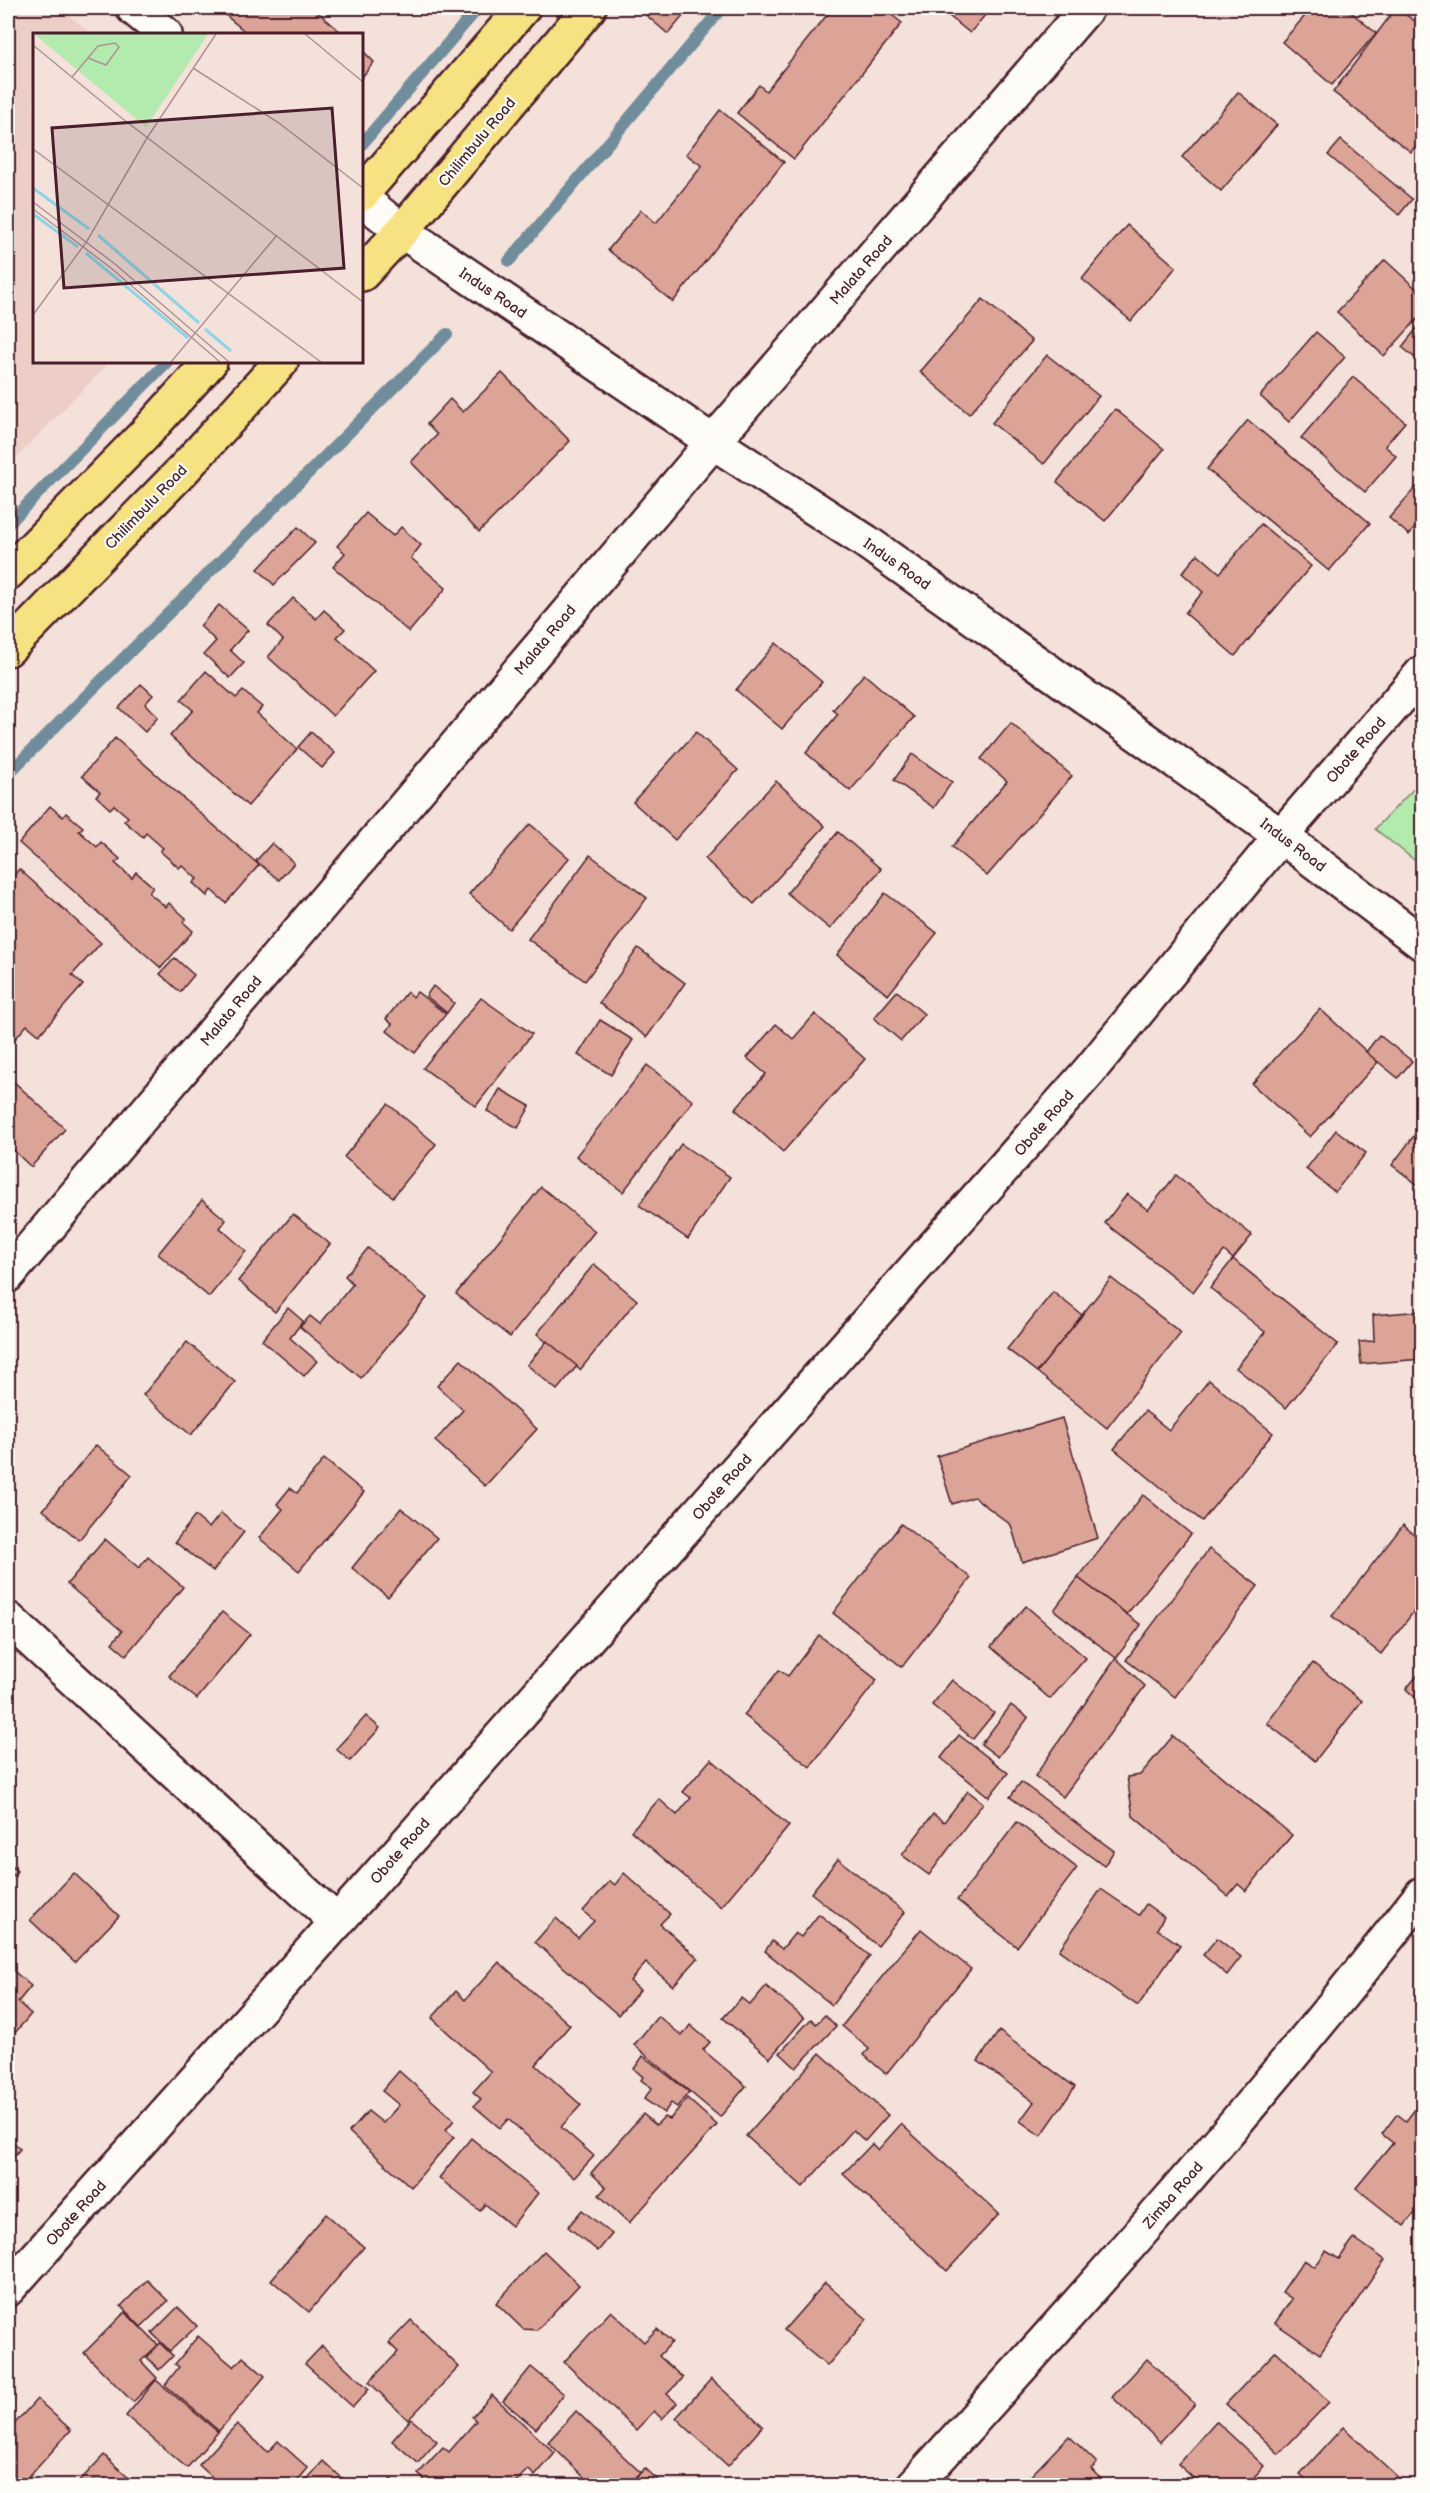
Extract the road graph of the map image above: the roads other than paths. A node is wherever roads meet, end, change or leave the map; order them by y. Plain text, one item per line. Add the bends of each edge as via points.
1 (133, 8) edge
2 (524, 8) edge
3 (589, 8) edge
4 (1087, 8) edge
5 (164, 33) edge
6 (363, 193) edge
7 (363, 200) edge
8 (402, 231) junction
9 (363, 273) edge
10 (209, 363) edge
11 (280, 363) edge
12 (713, 442) junction
13 (8, 573) edge
14 (8, 649) edge
15 (1422, 673) edge
16 (1281, 836) junction
17 (1422, 943) edge
18 (8, 1275) edge
19 (8, 1619) edge
20 (1422, 1894) edge
21 (337, 1922) junction
22 (8, 2289) edge
23 (913, 2486) edge

1 - 5 street
2 - 6 main road
3 - 8 main road, Chilimbulu Road
4 - 12 street, Malata Road
7 - 8 street, Indus Road
8 - 9 main road, Chilimbulu Road
8 - 12 street, Indus Road
10 - 13 main road
11 - 14 main road, Chilimbulu Road via 183,470
12 - 16 street, Indus Road via 865,541
12 - 18 street, Malata Road
15 - 16 street, Obote Road
16 - 17 street, Indus Road
16 - 21 street, Obote Road via 1090,1070
19 - 21 street
20 - 23 street, Zimba Road via 1333,2008 1189,2177
21 - 22 street, Obote Road

